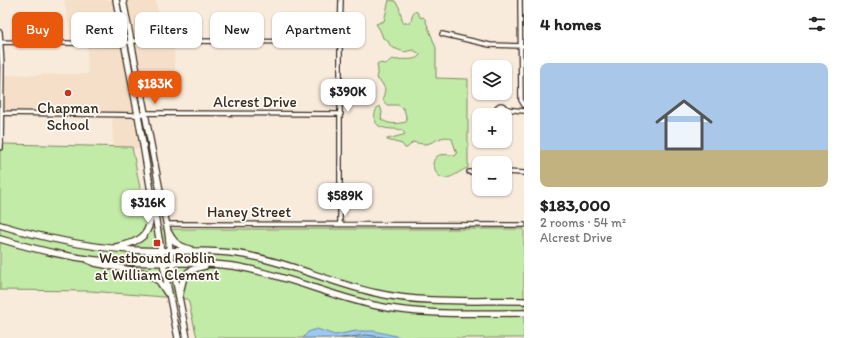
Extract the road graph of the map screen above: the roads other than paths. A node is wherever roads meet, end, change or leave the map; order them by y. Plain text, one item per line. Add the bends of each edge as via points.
1 (116, 0) edge
2 (124, 0) edge
3 (341, 0) edge
4 (520, 0) edge
5 (118, 12) edge
6 (341, 12) edge
7 (0, 32) edge
8 (442, 34) dead end
9 (131, 41) junction
10 (1, 42) junction
11 (272, 42) edge
12 (71, 43) edge
13 (127, 43) edge
14 (522, 46) edge
15 (125, 48) edge
16 (340, 48) edge
17 (524, 106) edge
18 (512, 110) edge
19 (524, 111) edge
20 (2, 113) junction
21 (145, 113) junction
22 (341, 114) junction
23 (138, 115) junction
24 (1, 148) edge
25 (512, 172) edge
26 (524, 172) edge
27 (151, 194) junction
28 (166, 224) junction
29 (0, 225) edge
30 (340, 225) junction
31 (524, 225) edge
32 (168, 232) junction
33 (0, 239) edge
34 (108, 248) junction
35 (161, 250) junction
36 (170, 251) junction
37 (200, 251) junction
38 (84, 258) junction
39 (163, 263) junction
40 (172, 264) junction
41 (215, 264) junction
42 (170, 298) junction
43 (180, 299) junction
44 (524, 301) edge
45 (524, 313) edge
46 (178, 338) edge
47 (187, 338) edge

1 - 5 main road
2 - 9 main road
3 - 6 street
4 - 14 street
7 - 10 street
8 - 14 street via 490,45
9 - 11 street
9 - 13 street
9 - 21 main road
10 - 12 street
10 - 20 street
14 - 17 street via 521,100
15 - 23 main road
16 - 22 street
18 - 19 street
20 - 23 street, Alcrest Drive
20 - 24 street
21 - 22 street, Alcrest Drive
21 - 23 street, Alcrest Drive
21 - 28 main road
22 - 30 street
23 - 27 main road
25 - 26 street
27 - 34 main road via 151,220 148,230 136,242
27 - 35 main road
28 - 30 street, Haney Street
28 - 32 main road
29 - 34 main road via 52,239
30 - 31 street, Haney Street
32 - 36 main road
32 - 37 main road via 181,246
33 - 38 main road
34 - 35 main road
35 - 36 main road
35 - 39 main road
36 - 37 main road
36 - 40 main road
37 - 44 main road via 266,259 387,295 429,300
38 - 39 main road
38 - 42 main road via 95,263 150,275 159,281
39 - 40 main road
39 - 42 main road
40 - 41 main road
40 - 43 main road
41 - 43 main road via 193,268 188,272 182,280
41 - 45 main road via 261,271 384,308 430,312
42 - 46 main road
43 - 47 main road

